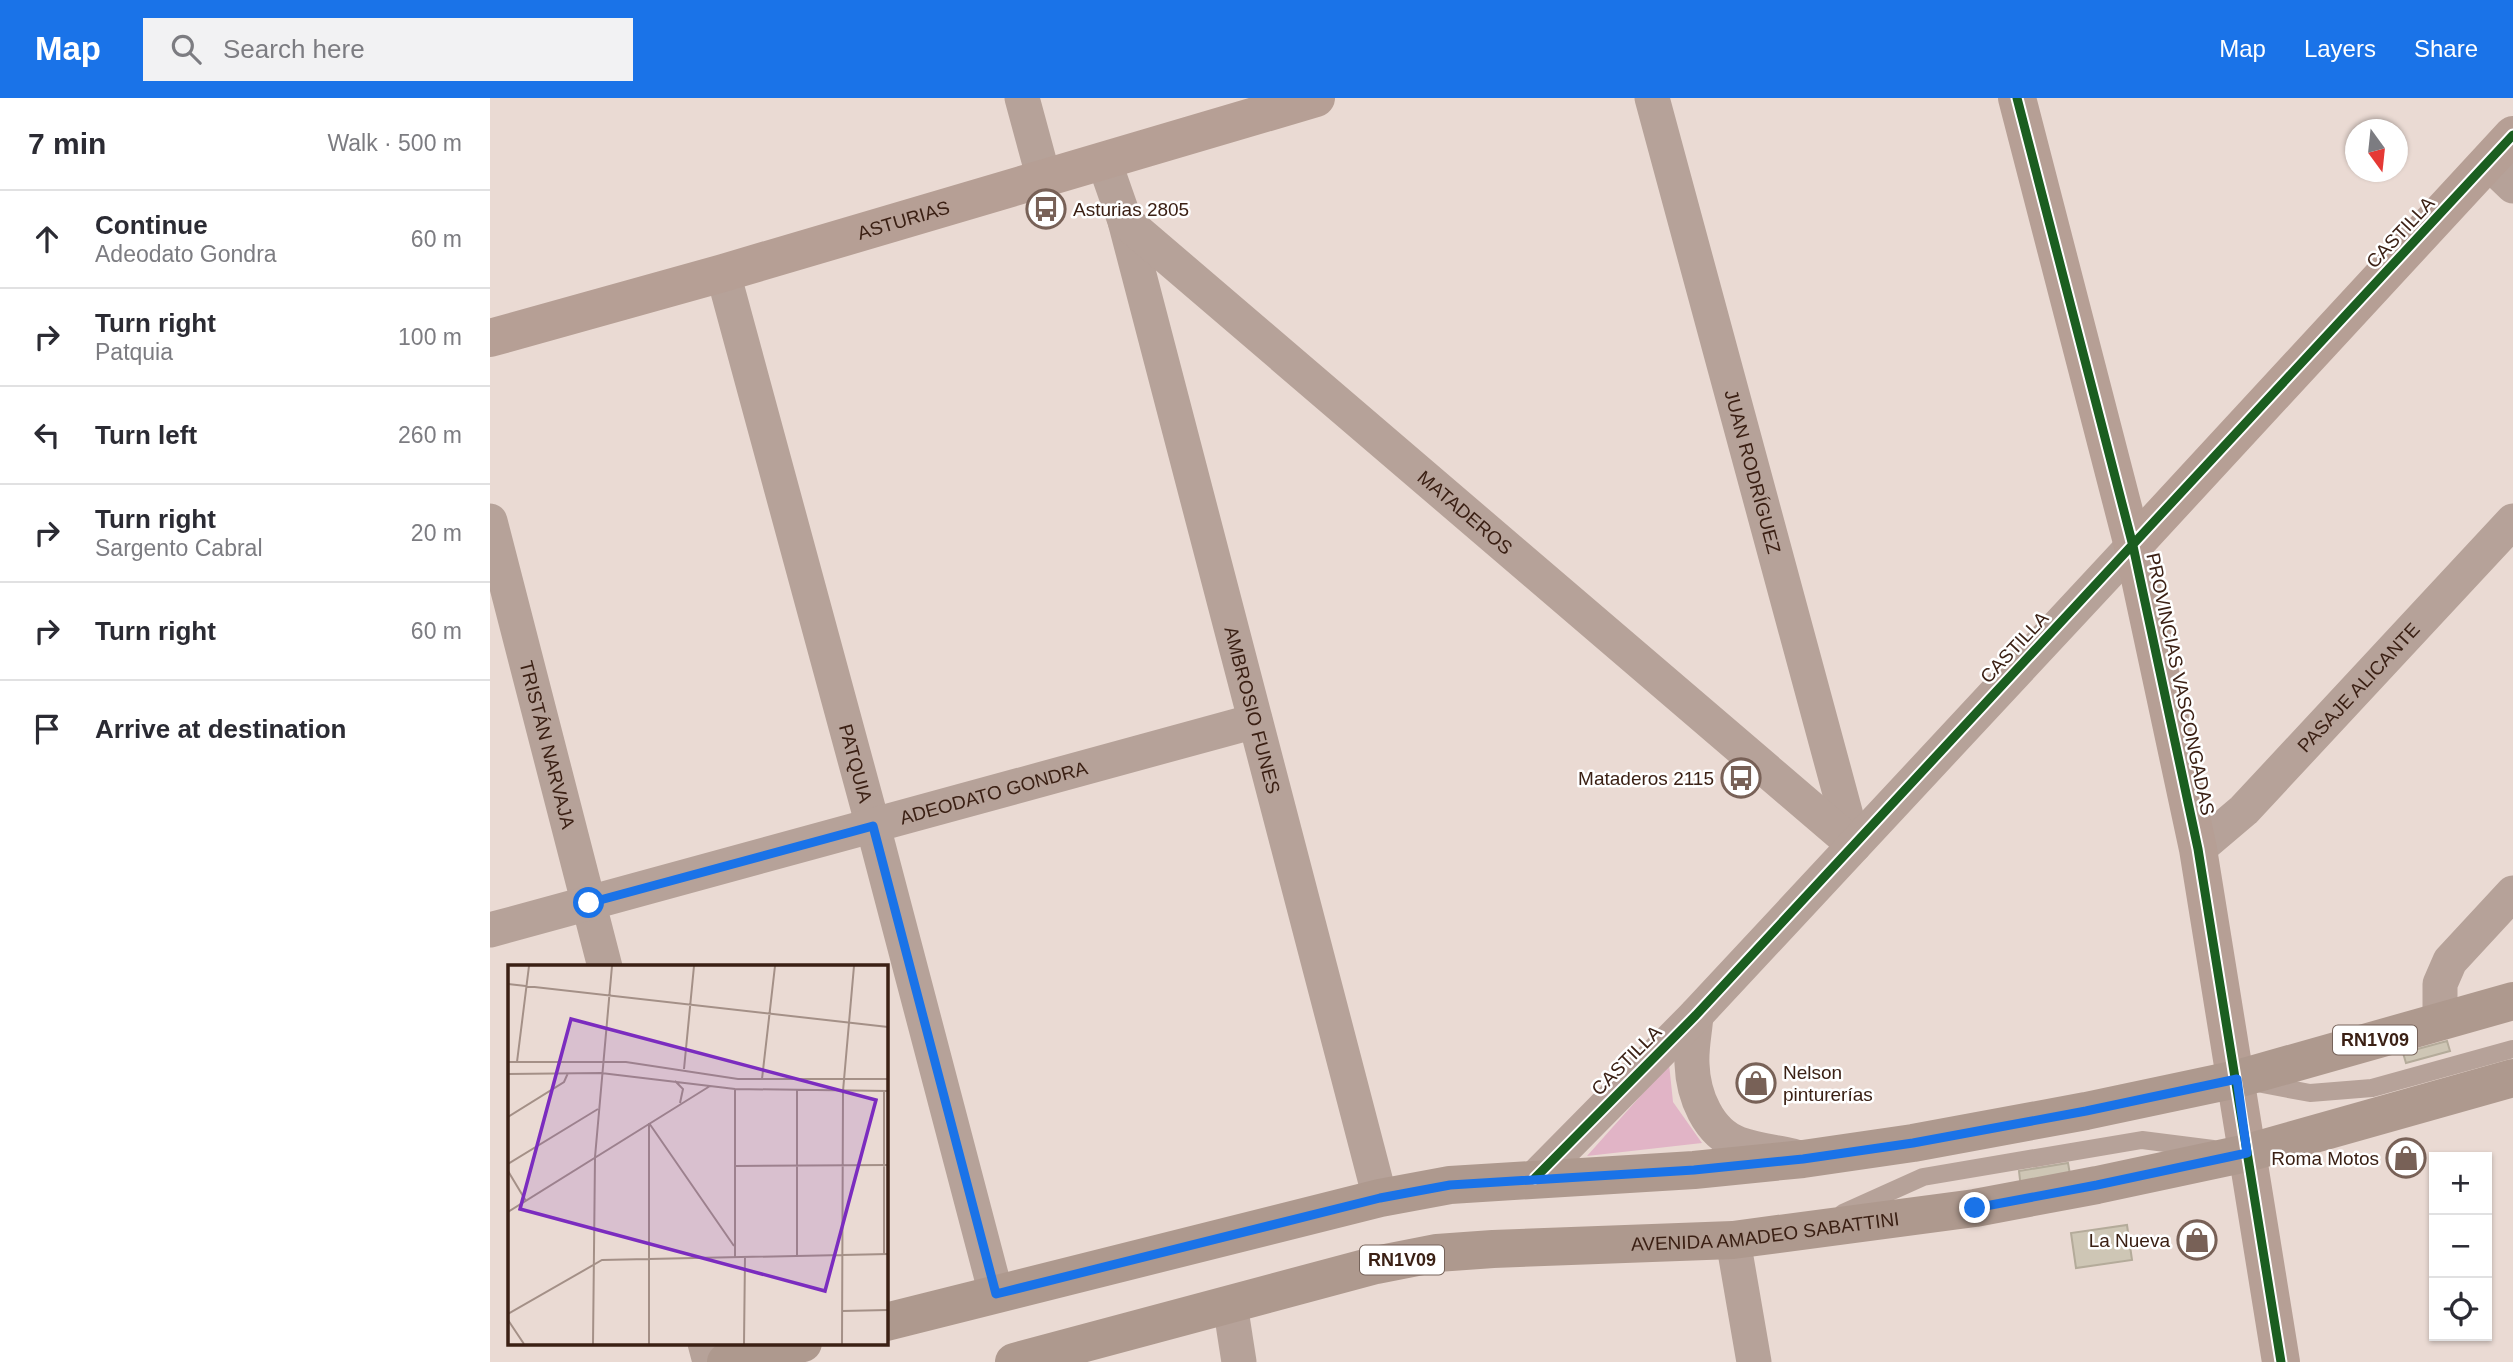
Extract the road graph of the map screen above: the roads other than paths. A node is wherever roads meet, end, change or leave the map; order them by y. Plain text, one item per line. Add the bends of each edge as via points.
1 (1022, 98) edge
2 (1316, 98) edge
3 (1652, 98) edge
4 (2017, 98) edge
5 (1104, 161) junction
6 (2505, 161) edge
7 (1044, 179) junction
8 (1125, 221) junction
9 (723, 274) junction
10 (490, 338) edge
11 (2513, 521) edge
12 (490, 522) edge
13 (2133, 546) junction
14 (1255, 721) junction
15 (873, 826) junction
16 (1854, 845) junction
17 (2198, 849) junction
18 (2513, 893) edge
19 (589, 903) junction
20 (490, 930) edge
21 (604, 965) edge
22 (2513, 1001) edge
23 (1696, 1015) junction
24 (2440, 1021) junction
25 (2513, 1049) edge
26 (2513, 1078) edge
27 (2237, 1079) junction
28 (2247, 1153) junction
29 (1803, 1159) junction
30 (1535, 1178) junction
31 (1380, 1198) junction
32 (1733, 1240) junction
33 (996, 1294) junction
34 (1230, 1304) junction
35 (887, 1322) edge
36 (705, 1344) edge
37 (799, 1344) edge
38 (710, 1362) edge
39 (726, 1362) edge
40 (1014, 1362) edge
41 (1239, 1362) edge
42 (1754, 1362) edge
43 (2281, 1362) edge

1 - 7 street
2 - 5 street, ASTURIAS
3 - 16 street, JUAN RODRÍGUEZ
4 - 13 street, PROVINCIAS VASCONGADAS
5 - 7 street, ASTURIAS
5 - 8 street
6 - 13 street, CASTILLA
7 - 9 street, ASTURIAS
8 - 14 street, AMBROSIO FUNES
8 - 16 street, MATADEROS
9 - 10 street, ASTURIAS
9 - 15 street, PATQUIA
11 - 17 street, PASAJE ALICANTE via 2244,810
12 - 19 street, TRISTÁN NARVAJA
13 - 16 street, CASTILLA
13 - 17 street, PROVINCIAS VASCONGADAS
14 - 15 street, ADEODATO GONDRA
14 - 31 street, AMBROSIO FUNES
15 - 19 street, ADEODATO GONDRA
15 - 33 street, PATQUIA
16 - 23 street, CASTILLA
17 - 27 street, PROVINCIAS VASCONGADAS
18 - 24 street via 2450,961 2440,984
19 - 20 street, ADEODATO GONDRA
19 - 21 street, TRISTÁN NARVAJA
22 - 24 main road, RN1V09
23 - 29 street, CASTILLA via 1692,1062 1704,1114 1738,1144
23 - 30 street, CASTILLA
24 - 27 main road, RN1V09
25 - 27 lane via 2372,1088 2310,1093
26 - 28 main road, AVENIDA AMADEO SABATTINI / RN1V09
27 - 28 street, PROVINCIAS VASCONGADAS
27 - 29 main road, RN1V09 via 1913,1143
28 - 32 main road, AVENIDA AMADEO SABATTINI / RN1V09 via 1975,1208
28 - 43 street, PROVINCIAS VASCONGADAS
29 - 30 main road, RN1V09
30 - 31 main road, RN1V09 via 1450,1185
31 - 33 main road, RN1V09
32 - 34 main road, AVENIDA AMADEO SABATTINI / RN1V09 via 1437,1253
32 - 42 street
33 - 35 main road, RN1V09
34 - 40 main road, AVENIDA AMADEO SABATTINI / RN1V09
34 - 41 street
36 - 38 street
37 - 39 main road

